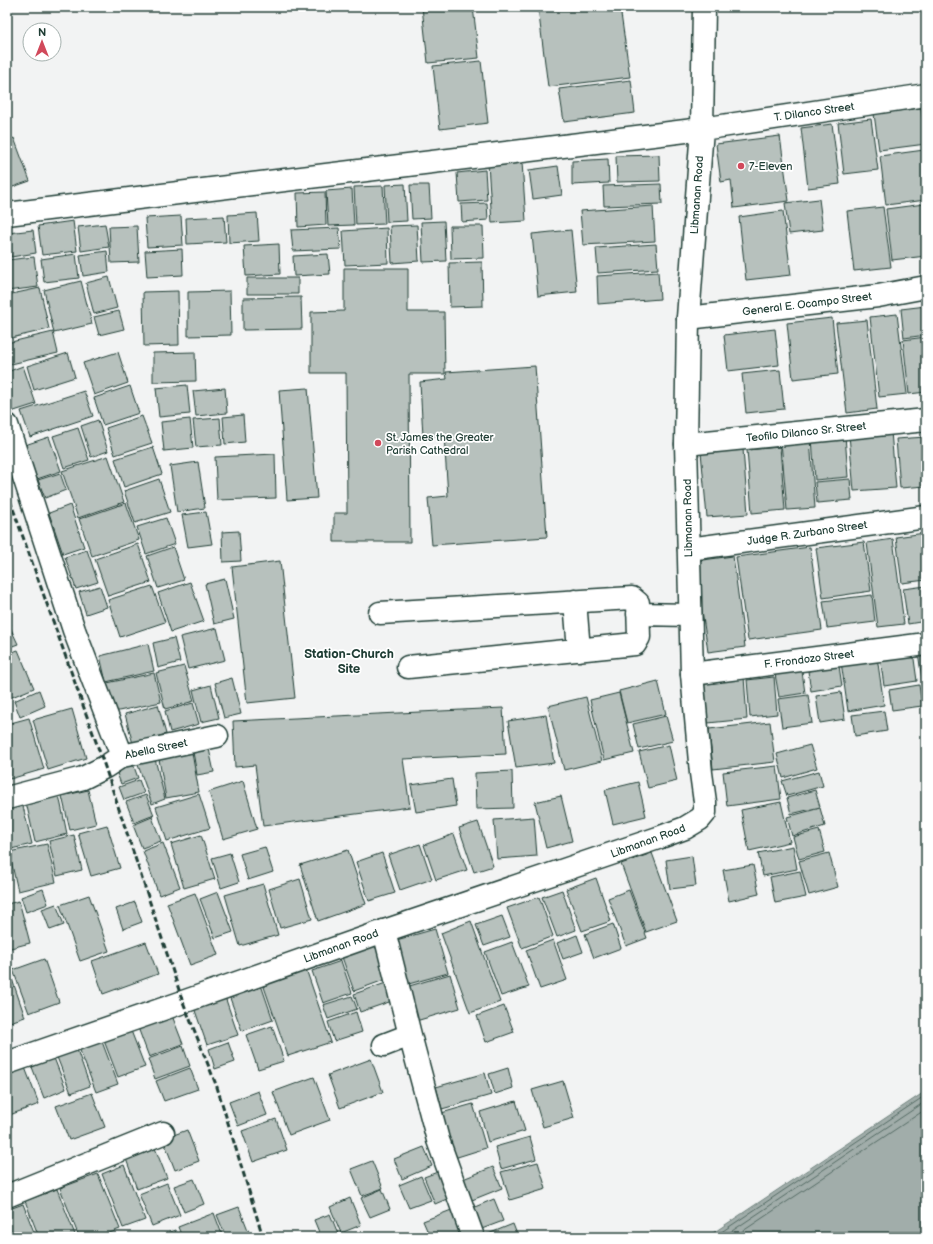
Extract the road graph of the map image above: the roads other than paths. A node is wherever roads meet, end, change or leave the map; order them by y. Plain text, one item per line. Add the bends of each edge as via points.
1 (704, 7) edge
2 (926, 95) edge
3 (702, 129) junction
4 (7, 214) edge
5 (926, 287) edge
6 (688, 318) junction
7 (926, 420) edge
8 (7, 425) edge
9 (686, 444) junction
10 (926, 517) edge
11 (689, 549) junction
12 (575, 601) junction
13 (380, 613) dead end
14 (638, 614) junction
15 (690, 615) junction
16 (926, 644) edge
17 (579, 650) junction
18 (408, 667) dead end
19 (692, 674) junction
20 (217, 736) dead end
21 (122, 756) junction
22 (7, 798) edge
23 (384, 930) junction
24 (410, 1035) junction
25 (384, 1045) dead end
26 (7, 1063) edge
27 (163, 1133) dead end
28 (7, 1196) edge
29 (473, 1237) edge

1 - 3 street, Libmanan Road
2 - 3 street, T. Dilanco Street
3 - 4 street, T. Dilanco Street
3 - 6 street, Libmanan Road
5 - 6 street, General E. Ocampo Street via 878,296
6 - 9 street, Libmanan Road
7 - 9 street, Teofilo Dilanco Sr. Street
8 - 21 street via 74,630
9 - 11 street, Libmanan Road
10 - 11 street, Judge R. Zurbano Street
11 - 15 street, Libmanan Road
12 - 13 street
12 - 14 street via 632,598 638,602
12 - 17 street
14 - 15 street
14 - 17 street via 639,636 635,644
15 - 19 street, Libmanan Road
16 - 19 street, F. Frondozo Street
17 - 18 street
19 - 23 street, Libmanan Road via 705,802 705,813 700,819 685,828 658,838
20 - 21 street, Abella Street
21 - 22 street, Abella Street via 83,778
23 - 24 street
23 - 26 street, Libmanan Road
24 - 25 street
24 - 29 street via 438,1140
27 - 28 street

